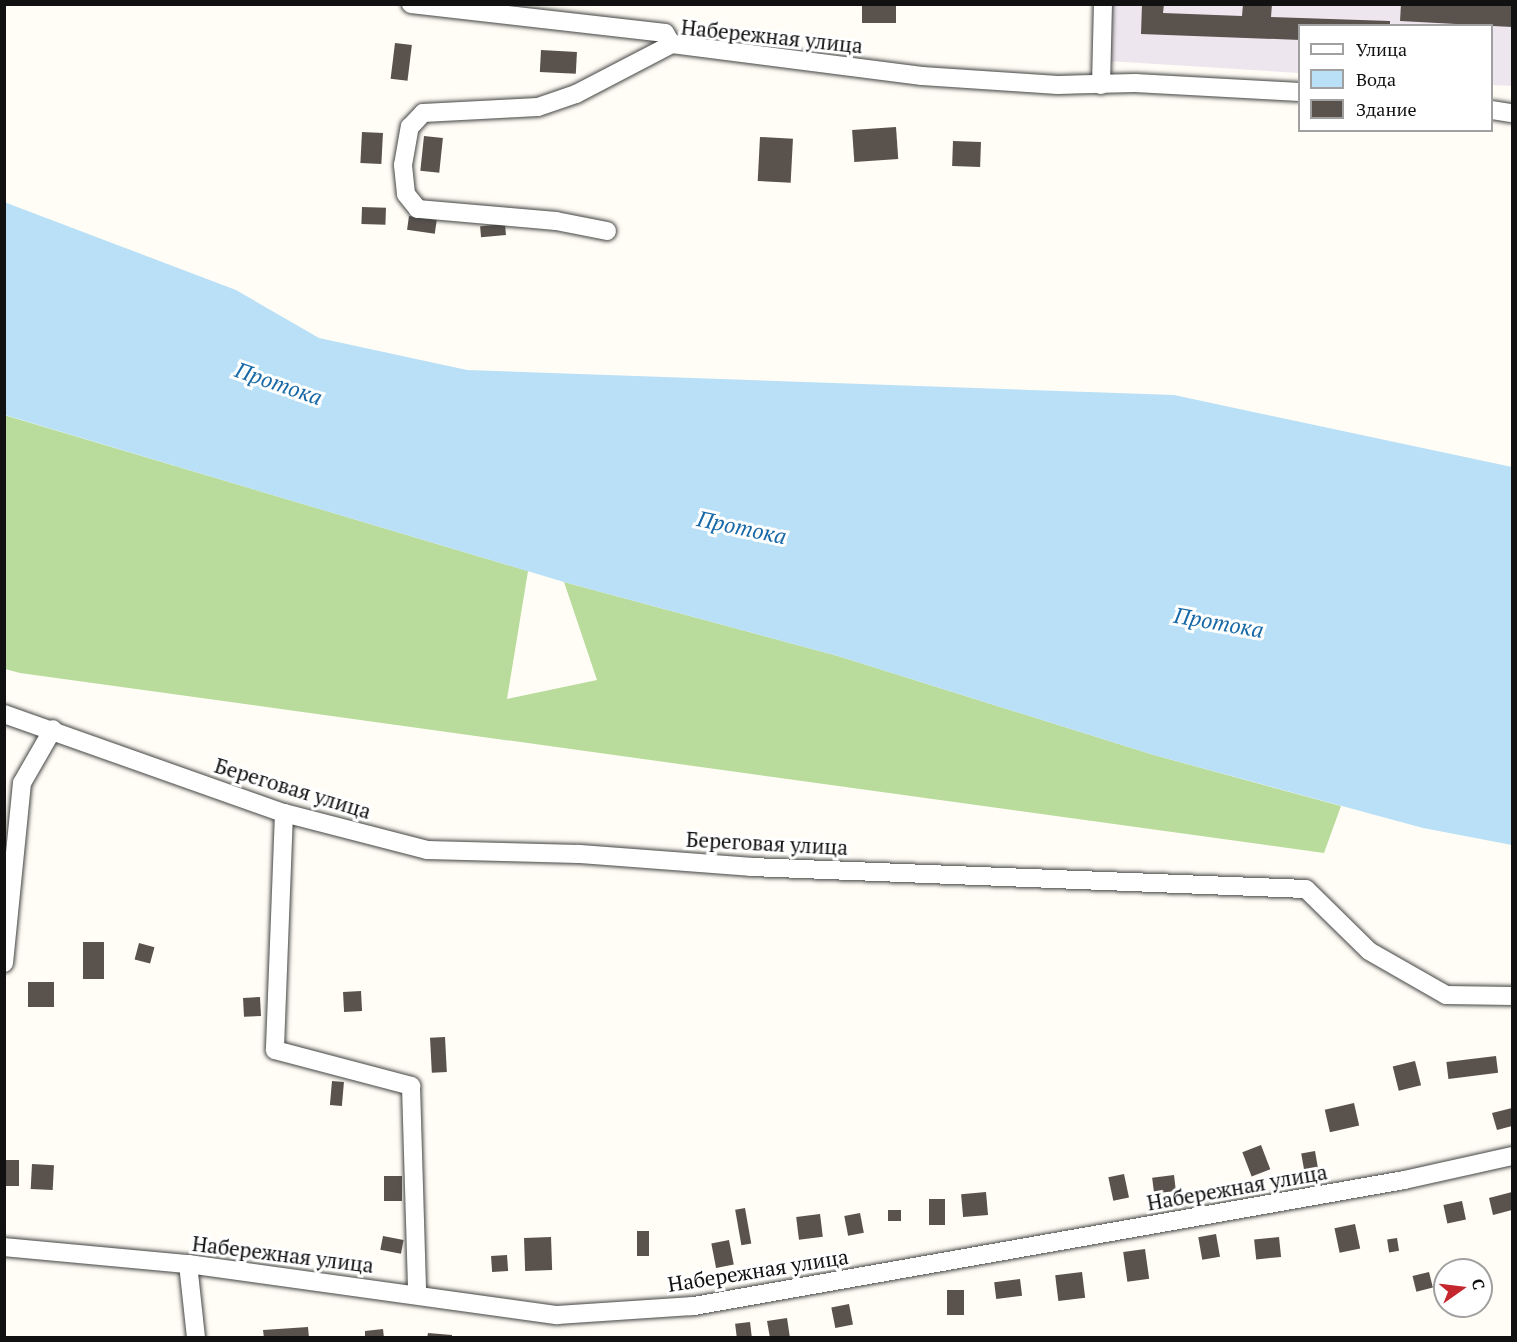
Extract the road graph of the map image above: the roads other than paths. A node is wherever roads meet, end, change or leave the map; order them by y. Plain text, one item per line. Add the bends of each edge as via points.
1 (411, 4) edge
2 (1103, 4) edge
3 (672, 44) junction
4 (1101, 85) junction
5 (1298, 92) edge
6 (1493, 110) edge
7 (1512, 112) edge
8 (607, 231) dead end
9 (4, 714) edge
10 (53, 729) junction
11 (284, 813) junction
12 (4, 963) edge
13 (1512, 996) edge
14 (1512, 1156) edge
15 (4, 1247) edge
16 (188, 1264) junction
17 (417, 1294) junction
18 (196, 1338) edge

1 - 3 street via 665,33
2 - 4 street
3 - 4 street, Набережная улица via 922,75
3 - 8 street, Набережная улица via 576,94 538,107 423,113 410,127 404,175 406,194 418,209 556,221
4 - 5 street, Набережная улица via 1136,83
6 - 7 street
9 - 10 street, Береговая улица
10 - 11 street, Береговая улица
10 - 12 street via 22,783
11 - 13 street, Береговая улица via 427,850 1306,889 1369,951 1446,995
11 - 17 street via 275,1050 411,1086
14 - 17 street, Набережная улица via 1404,1180 694,1306 557,1315
15 - 16 street, Набережная улица
16 - 17 street, Набережная улица
16 - 18 street

